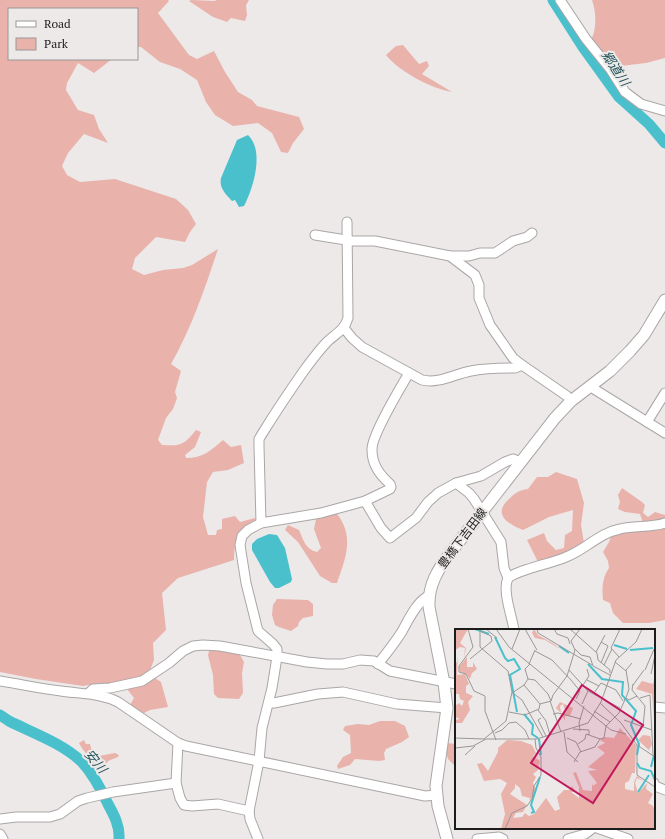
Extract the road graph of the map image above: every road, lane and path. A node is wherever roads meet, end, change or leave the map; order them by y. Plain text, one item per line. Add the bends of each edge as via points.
1 (560, 0) edge
2 (665, 111) edge
3 (347, 222) dead end
4 (532, 233) dead end
5 (315, 235) dead end
6 (348, 239) junction
7 (450, 256) junction
8 (664, 303) edge
9 (344, 328) junction
10 (522, 365) junction
11 (409, 373) junction
12 (591, 385) junction
13 (665, 393) edge
14 (571, 401) junction
15 (647, 422) junction
16 (665, 433) edge
17 (520, 462) junction
18 (456, 483) junction
19 (365, 501) junction
20 (482, 512) junction
21 (261, 523) junction
22 (665, 523) edge
23 (508, 578) junction
24 (429, 596) junction
25 (514, 629) edge
26 (277, 657) junction
27 (378, 664) junction
28 (0, 681) edge
29 (444, 683) junction
30 (455, 684) edge
31 (89, 693) junction
32 (269, 703) junction
33 (655, 707) edge
34 (447, 708) junction
35 (665, 708) edge
36 (178, 743) junction
37 (259, 761) junction
38 (176, 783) junction
39 (655, 785) edge
40 (665, 790) edge
41 (437, 795) junction
42 (249, 811) junction
43 (0, 820) edge
44 (592, 829) edge
45 (600, 829) edge
46 (0, 834) edge
47 (3, 839) edge
48 (258, 839) edge
49 (447, 839) edge
50 (477, 839) edge
51 (503, 839) edge
52 (568, 839) edge
53 (628, 839) edge

1 - 2 street via 625,92 641,104
3 - 6 street
4 - 7 street via 495,253
5 - 6 street
6 - 7 street
6 - 9 street via 348,318
7 - 10 street via 475,275 479,298 490,325 513,358
8 - 12 main road, 豊橋下吉田線 via 644,335 630,351
9 - 11 street via 362,346
9 - 21 street via 316,354 282,401 259,440
10 - 11 street via 515,368 472,370 429,382
10 - 14 street
11 - 19 street via 386,414 372,447 375,464 391,487
12 - 14 main road, 豊橋下吉田線
12 - 15 street via 594,390
13 - 15 street
14 - 17 main road, 豊橋下吉田線
15 - 16 street
17 - 18 street via 513,459 481,476
17 - 20 main road, 豊橋下吉田線
18 - 19 street via 432,498 416,518 390,538
18 - 20 street via 469,493
19 - 21 street via 321,513
20 - 23 street via 501,542 504,568
20 - 24 main road, 豊橋下吉田線 via 439,568
21 - 26 street via 242,536 240,545 258,631 277,649
22 - 23 street via 620,528 566,557
23 - 25 street via 507,592
24 - 27 street via 425,597 411,615
24 - 29 main road, 豊橋下吉田線 via 432,628
26 - 27 street via 327,664 360,660 374,661
26 - 31 street via 220,646 192,646 142,681 93,689
26 - 32 street
27 - 29 street via 390,671 440,680
28 - 31 street
29 - 30 street
29 - 34 main road, 豊橋下吉田線
31 - 36 street via 109,697 118,702
32 - 34 street via 344,692 397,704
32 - 37 street via 262,728
33 - 35 street
34 - 41 main road, 豊橋下吉田線 via 437,775
36 - 37 street
36 - 38 street
37 - 41 street via 425,796
37 - 42 street
38 - 42 street via 184,805 218,804
38 - 43 street via 96,796 78,802 60,814 50,817 16,817
39 - 40 street
41 - 49 main road, 豊橋下吉田線
42 - 48 street
44 - 52 street
45 - 53 street
46 - 47 street
50 - 51 street

